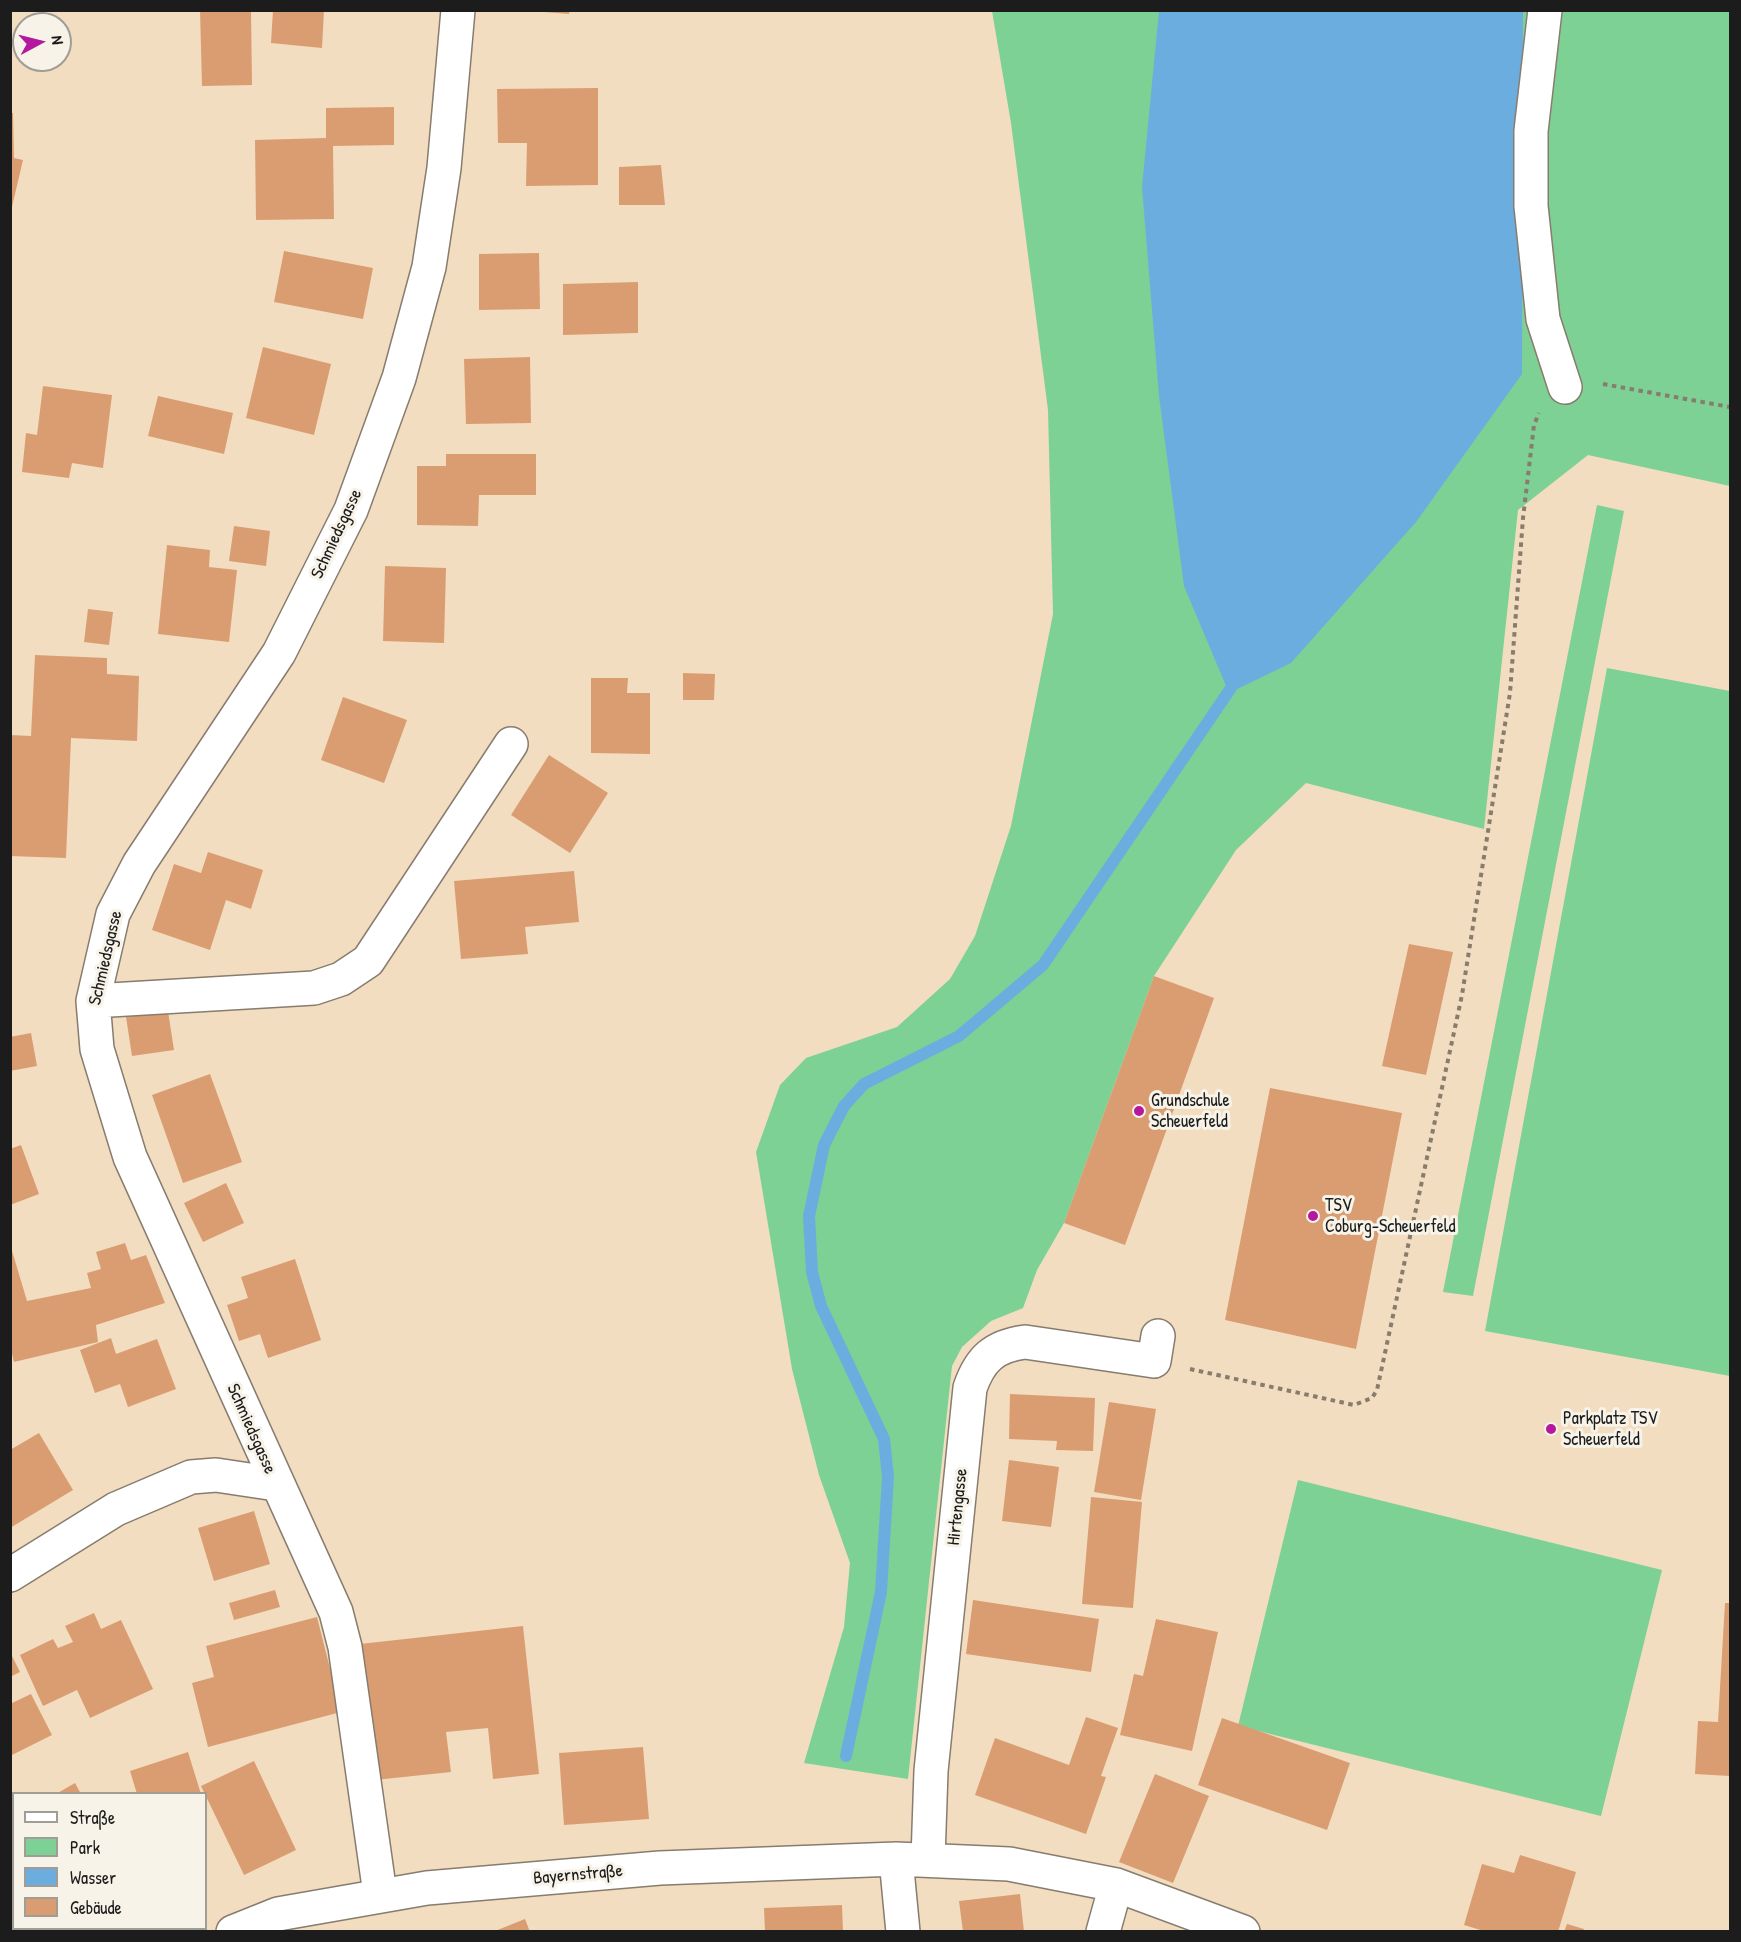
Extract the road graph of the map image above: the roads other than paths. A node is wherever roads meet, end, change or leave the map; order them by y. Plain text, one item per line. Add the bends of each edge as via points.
1 (458, 10) edge
2 (1545, 10) edge
3 (1565, 387) road end
4 (511, 744) dead end
5 (93, 1001) junction
6 (1156, 1348) road end
7 (276, 1484) junction
8 (10, 1575) edge
9 (912, 1859) junction
10 (1116, 1885) junction
11 (380, 1894) junction
12 (233, 1932) edge
13 (903, 1932) edge
14 (1103, 1932) edge
15 (1243, 1932) edge

1 - 5 street, Schmiedsgasse via 444,168 429,267 399,378 355,499 279,653 139,864 113,914
2 - 3 street via 1531,131 1531,206 1543,319
4 - 5 street via 368,961 341,979 314,987
5 - 7 street, Schmiedsgasse via 97,1049 130,1157
6 - 9 street, Hirtengasse via 1025,1342 1007,1345 976,1369 970,1388 931,1772
7 - 8 street via 216,1475 190,1477 116,1509
7 - 11 street, Schmiedsgasse via 336,1612 345,1647
9 - 10 street, Bayernstraße via 1009,1864
9 - 11 street, Bayernstraße via 660,1868
9 - 13 street, Hirtengasse
10 - 14 street
10 - 15 street, Bayernstraße
11 - 12 street, Bayernstraße via 278,1914

